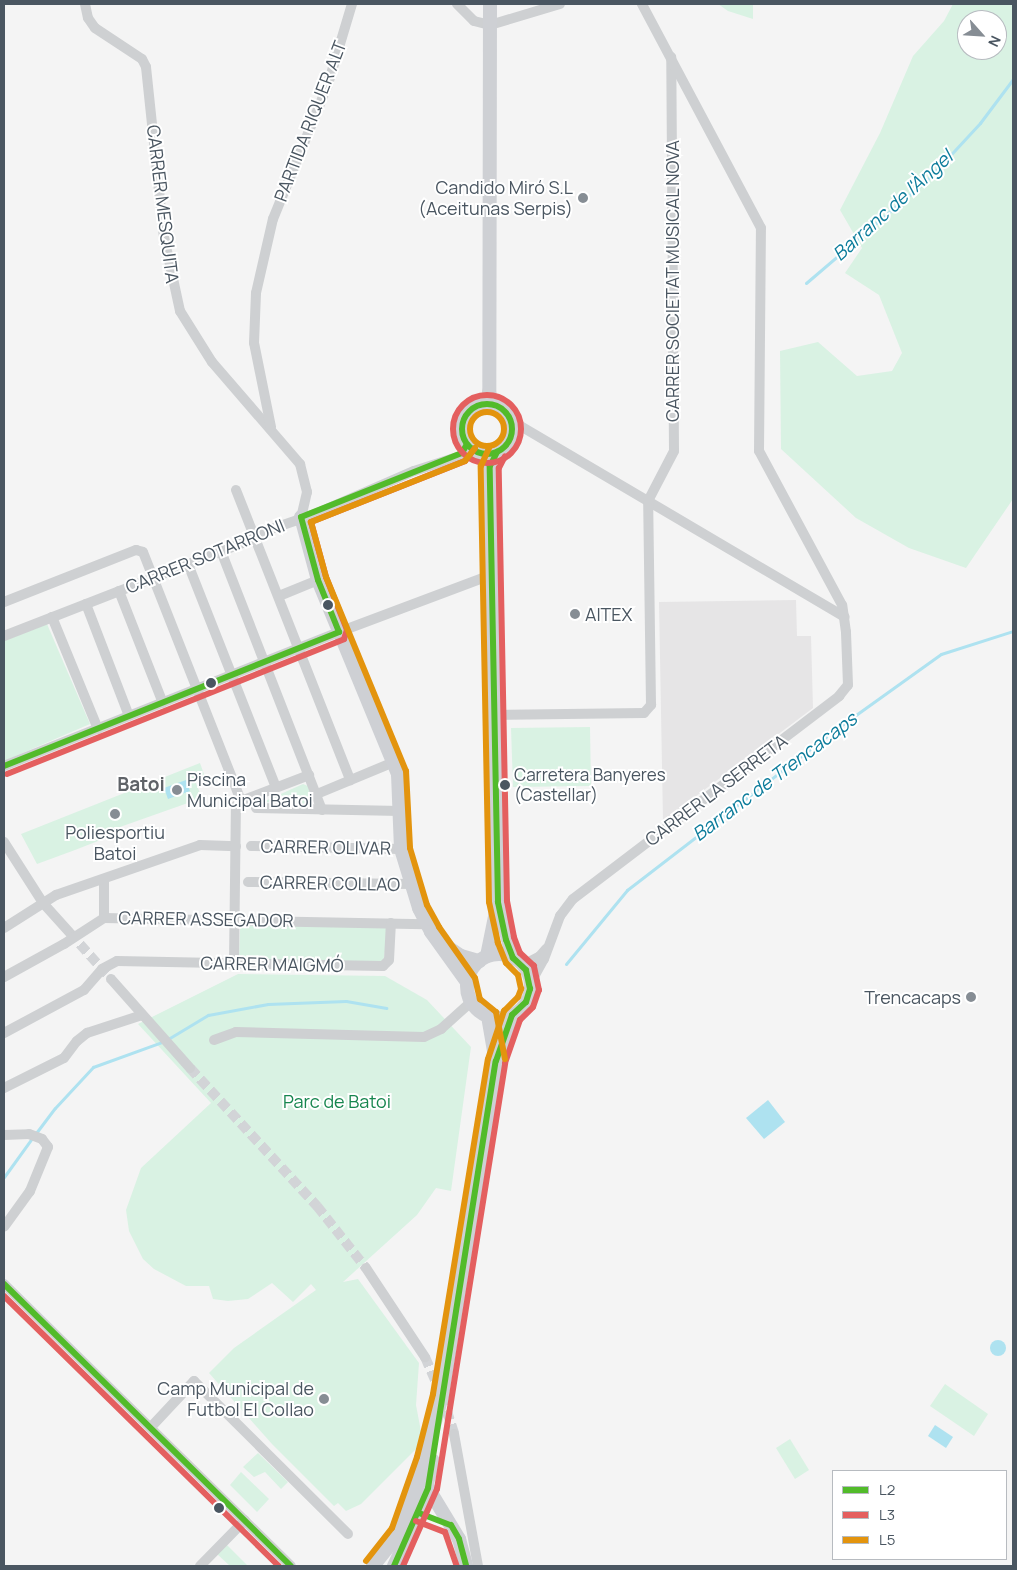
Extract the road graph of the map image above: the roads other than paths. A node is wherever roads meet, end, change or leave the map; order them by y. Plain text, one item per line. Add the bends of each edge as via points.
1 (85, 4) edge
2 (352, 4) edge
3 (457, 4) edge
4 (490, 4) edge
5 (560, 4) edge
6 (642, 4) edge
7 (490, 25) junction
8 (670, 55) junction
9 (488, 400) junction
10 (516, 428) junction
11 (272, 430) junction
12 (479, 453) junction
13 (236, 490) dead end
14 (648, 501) junction
15 (301, 517) junction
16 (254, 535) junction
17 (221, 551) junction
18 (188, 564) junction
19 (493, 574) junction
20 (153, 578) junction
21 (318, 580) junction
22 (119, 591) junction
23 (279, 596) junction
24 (4, 602) edge
25 (86, 604) junction
26 (52, 617) junction
27 (845, 617) junction
28 (339, 632) junction
29 (4, 636) edge
30 (300, 648) junction
31 (266, 663) junction
32 (232, 676) junction
33 (197, 690) junction
34 (162, 704) junction
35 (495, 715) junction
36 (129, 716) junction
37 (98, 729) junction
38 (394, 762) junction
39 (4, 766) edge
40 (309, 775) junction
41 (350, 780) junction
42 (276, 788) junction
43 (317, 794) junction
44 (241, 801) junction
45 (256, 808) dead end
46 (322, 810) junction
47 (400, 811) junction
48 (4, 842) edge
49 (236, 846) junction
50 (251, 846) dead end
51 (401, 849) junction
52 (104, 878) junction
53 (248, 882) dead end
54 (411, 884) junction
55 (498, 902) junction
56 (43, 903) junction
57 (104, 918) junction
58 (236, 920) junction
59 (391, 922) junction
60 (420, 923) junction
61 (4, 928) edge
62 (70, 934) tunnel mouth
63 (440, 942) junction
64 (547, 949) junction
65 (483, 958) junction
66 (518, 961) junction
67 (234, 963) junction
68 (4, 977) edge
69 (111, 978) tunnel mouth
70 (467, 982) junction
71 (530, 984) junction
72 (471, 1002) junction
73 (142, 1015) junction
74 (512, 1015) junction
75 (488, 1016) junction
76 (4, 1033) edge
77 (214, 1040) dead end
78 (496, 1061) junction
79 (190, 1068) tunnel mouth
80 (4, 1088) edge
81 (4, 1135) edge
82 (4, 1227) edge
83 (366, 1268) tunnel mouth
84 (4, 1284) edge
85 (425, 1358) tunnel mouth
86 (442, 1396) junction
87 (151, 1427) junction
88 (454, 1434) tunnel mouth
89 (428, 1488) junction
90 (419, 1513) junction
91 (245, 1520) junction
92 (451, 1525) junction
93 (348, 1534) dead end
94 (200, 1566) edge
95 (291, 1566) edge
96 (373, 1566) edge
97 (394, 1566) edge
98 (466, 1566) edge
99 (478, 1566) edge

1 - 11 street, CARRER MESQUITA via 88,18 95,28 142,59 146,67 164,237 180,311 212,362
2 - 11 street, PARTIDA RIQUER ALT via 328,84 277,208 253,319 258,372
3 - 7 street via 474,21
4 - 7 main road
5 - 7 street
6 - 8 street, CARRER LA SERRETA
7 - 9 main road
8 - 14 street, CARRER SOCIETAT MUSICAL NOVA via 674,451
8 - 27 street, CARRER LA SERRETA via 761,228 759,451 842,605
9 - 10 main road via 505,410
9 - 12 main road via 463,420 463,437
10 - 12 main road via 505,448
10 - 14 street
11 - 15 street, CARRER MESQUITA via 296,459 306,480 307,492
12 - 15 street, CARRER SOTARRONI
12 - 19 main road
13 - 16 street
14 - 27 street
14 - 35 street via 648,710 644,713
15 - 16 street, CARRER SOTARRONI
15 - 21 main road
16 - 17 street, CARRER SOTARRONI via 248,541
16 - 23 street
17 - 18 street, CARRER SOTARRONI
17 - 31 street
18 - 20 street, CARRER SOTARRONI
18 - 32 street
19 - 28 street
19 - 35 main road
20 - 22 street, CARRER SOTARRONI
20 - 24 street via 144,554 136,550
20 - 33 street
21 - 23 street
21 - 28 main road
22 - 25 street, CARRER SOTARRONI
22 - 34 street
23 - 30 street
25 - 26 street, CARRER SOTARRONI
25 - 36 street
26 - 29 street, CARRER SOTARRONI
26 - 37 street
27 - 64 street, CARRER LA SERRETA via 848,684 844,692 573,899 560,916
28 - 30 street
28 - 38 main road
30 - 31 street
30 - 41 street
31 - 32 street
31 - 40 street
32 - 33 street
32 - 42 street
33 - 34 street
33 - 44 street
34 - 36 street
35 - 55 main road
36 - 37 street
37 - 39 street
38 - 41 street
38 - 47 main road via 399,778
40 - 42 street
40 - 43 street
41 - 43 street
42 - 44 street
43 - 46 street
44 - 49 street via 236,806
45 - 46 street
46 - 47 street
47 - 51 main road
48 - 56 street
49 - 52 street, CARRER OLIVAR via 200,845
49 - 58 street
50 - 51 street, CARRER OLIVAR
51 - 54 main road
52 - 56 street, CARRER OLIVAR
52 - 57 street
53 - 54 street, CARRER COLLAO
54 - 60 main road
55 - 65 main road
55 - 66 main road
56 - 61 street, CARRER OLIVAR
56 - 62 street
57 - 58 street, CARRER ASSEGADOR
57 - 68 street, CARRER ASSEGADOR
58 - 59 street, CARRER ASSEGADOR
58 - 67 street
59 - 60 street, CARRER ASSEGADOR
59 - 67 street, CARRER MAIGMÓ via 389,960 383,966
60 - 63 main road
63 - 65 main road via 461,956
63 - 70 main road
64 - 66 street via 539,957
64 - 71 street, CARRER LA SERRETA
65 - 66 main road via 496,954
65 - 70 main road
66 - 71 main road
67 - 76 street, CARRER MAIGMÓ via 115,962 102,969 84,990
69 - 73 street
70 - 72 main road
71 - 74 main road via 526,1002
72 - 75 main road
72 - 77 street via 441,1029 424,1037 236,1032
73 - 79 street
73 - 80 street via 87,1033 64,1058
74 - 75 main road
74 - 78 main road
75 - 78 main road
78 - 86 main road
81 - 82 street via 21,1133 42,1139 48,1152 25,1200
83 - 85 street
84 - 87 street
86 - 89 main road
86 - 96 main road via 420,1477 400,1532
87 - 91 street
87 - 93 street via 194,1381
88 - 99 street
89 - 90 main road
89 - 92 main road
90 - 92 main road
90 - 97 main road
91 - 94 street
91 - 95 street
92 - 98 main road via 460,1539

